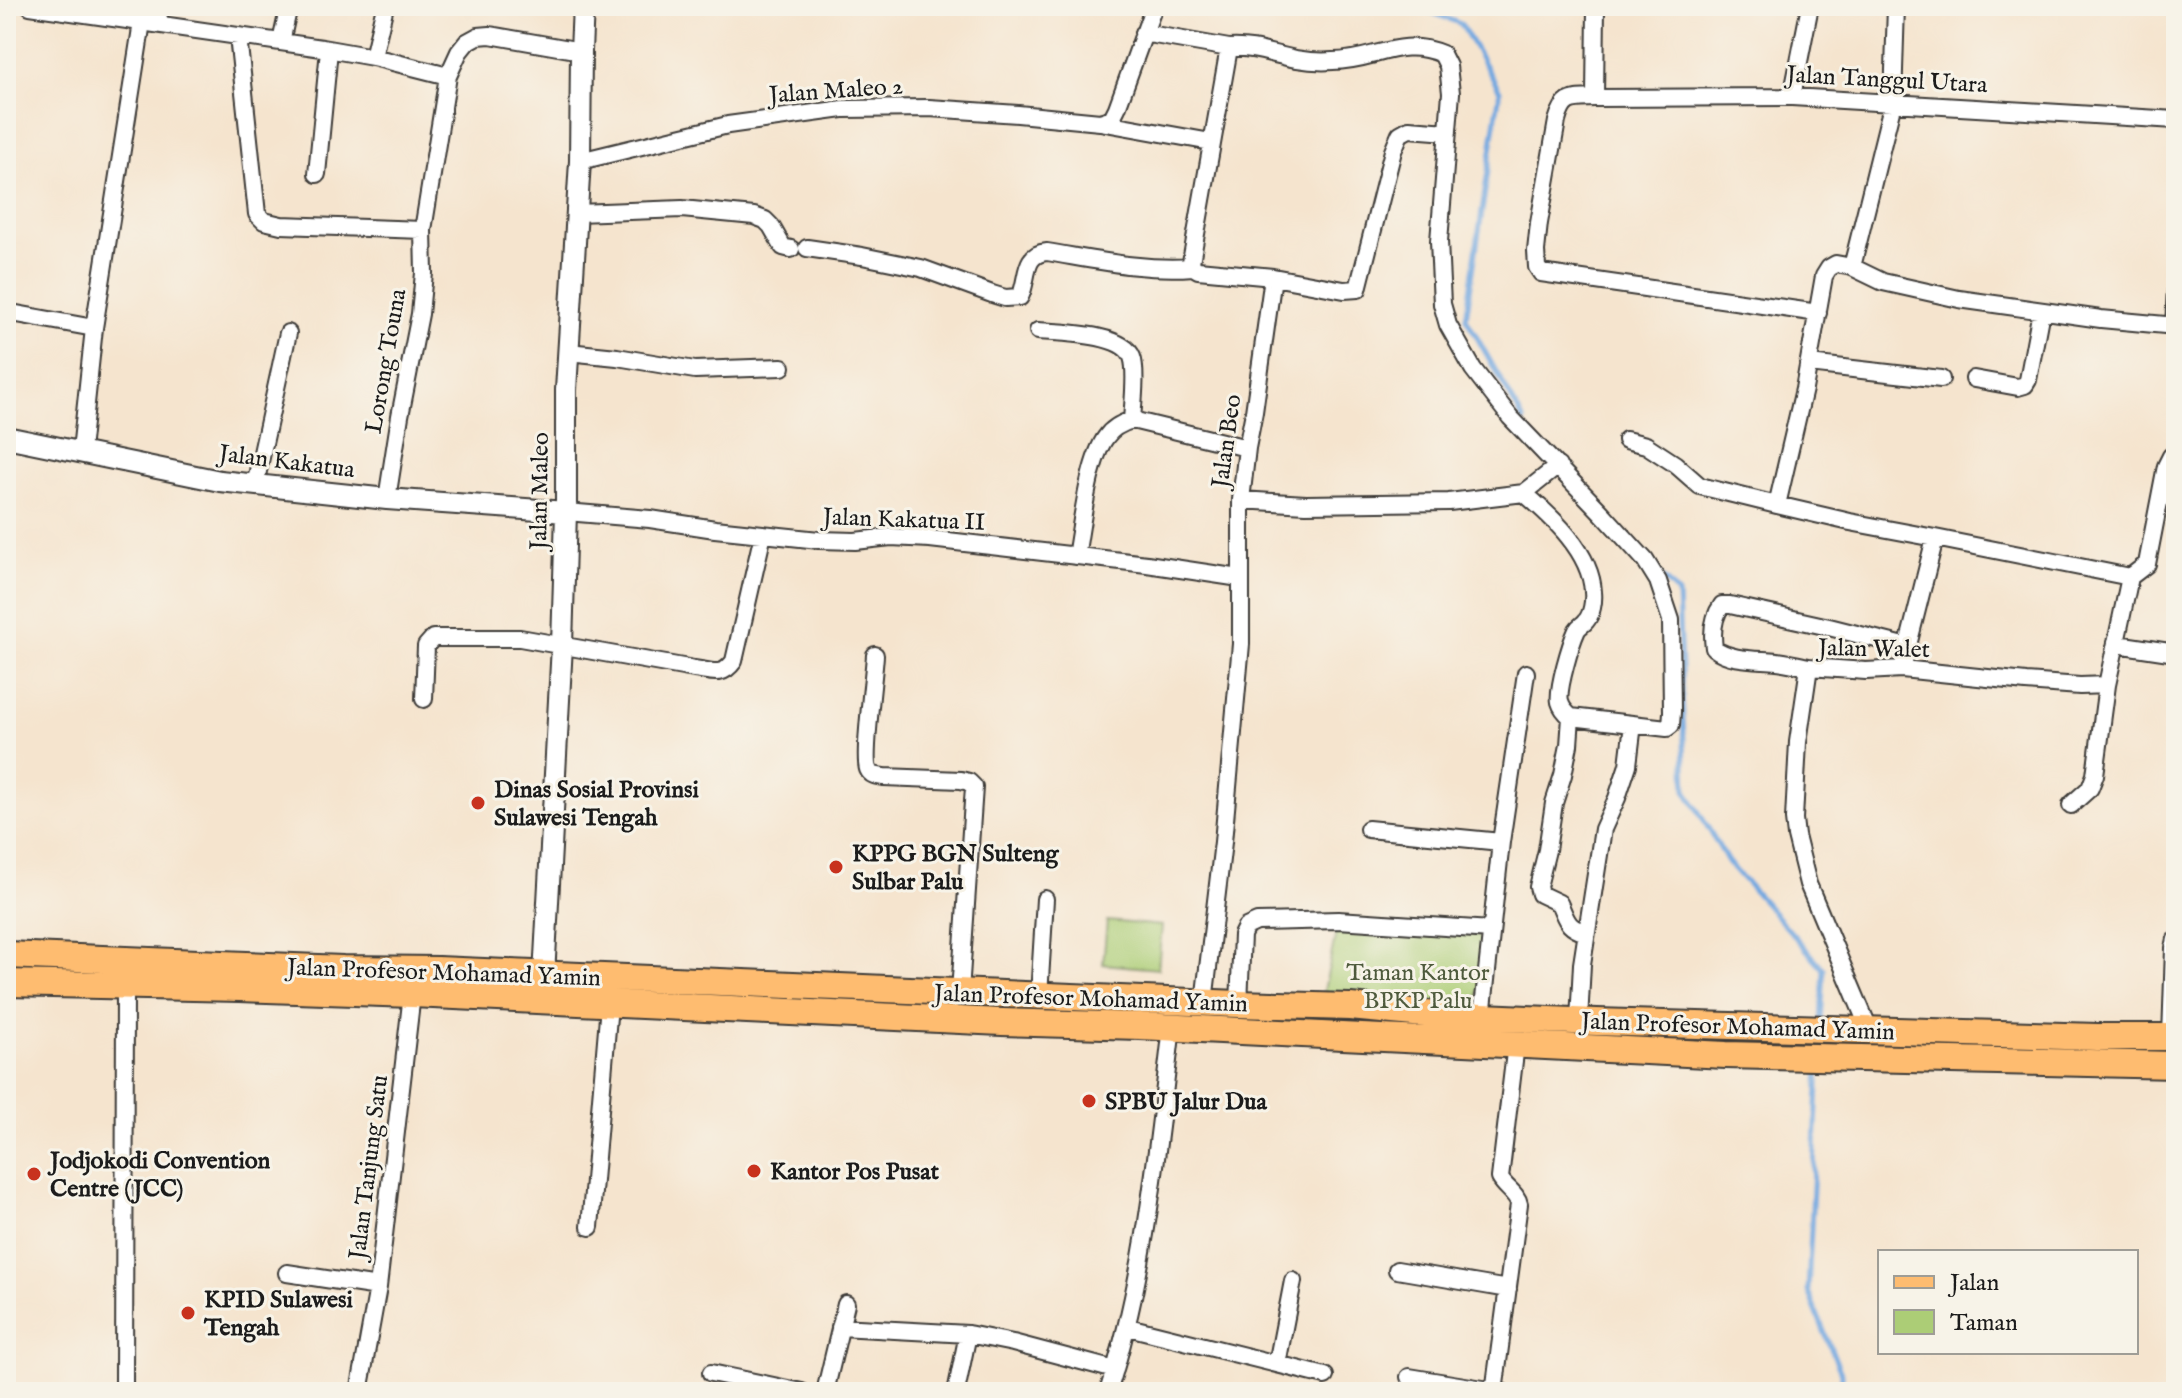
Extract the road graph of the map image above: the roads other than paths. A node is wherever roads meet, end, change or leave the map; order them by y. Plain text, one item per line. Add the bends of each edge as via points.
1 (30, 6) edge
2 (162, 6) edge
3 (289, 6) edge
4 (385, 6) edge
5 (583, 6) edge
6 (1154, 6) edge
7 (1596, 6) edge
8 (1810, 6) edge
9 (1896, 6) edge
10 (148, 23) junction
11 (1143, 33) junction
12 (238, 36) junction
13 (281, 42) junction
14 (1229, 48) junction
15 (329, 50) junction
16 (581, 51) junction
17 (373, 57) junction
18 (448, 76) junction
19 (1596, 88) junction
20 (1793, 90) junction
21 (1893, 102) junction
22 (2176, 120) edge
23 (1100, 122) junction
24 (1448, 132) junction
25 (1211, 142) junction
26 (580, 161) junction
27 (317, 174) dead end
28 (577, 213) junction
29 (423, 230) junction
30 (1193, 267) junction
31 (1852, 267) junction
32 (1273, 277) junction
33 (2176, 288) edge
34 (2041, 311) junction
35 (6, 312) edge
36 (1818, 313) junction
37 (2175, 326) edge
38 (94, 328) junction
39 (1038, 331) dead end
40 (288, 333) dead end
41 (568, 352) junction
42 (1809, 364) junction
43 (782, 367) dead end
44 (1941, 379) dead end
45 (1974, 379) dead end
46 (1132, 420) junction
47 (6, 437) edge
48 (1626, 440) dead end
49 (1247, 448) junction
50 (81, 451) junction
51 (2176, 453) edge
52 (1558, 466) junction
53 (255, 485) junction
54 (1524, 493) junction
55 (387, 499) junction
56 (1241, 500) junction
57 (1777, 505) junction
58 (566, 512) junction
59 (763, 534) junction
60 (1935, 538) junction
61 (1076, 556) junction
62 (2130, 577) junction
63 (1240, 578) junction
64 (2117, 644) junction
65 (562, 645) junction
66 (1908, 647) junction
67 (2176, 653) edge
68 (875, 655) dead end
69 (1809, 667) junction
70 (1902, 669) junction
71 (1526, 673) dead end
72 (2107, 685) junction
73 (424, 699) dead end
74 (1571, 717) junction
75 (1633, 724) junction
76 (2071, 805) dead end
77 (1368, 829) dead end
78 (1501, 842) junction
79 (1045, 899) dead end
80 (1491, 930) junction
81 (1586, 933) junction
82 (2176, 939) edge
83 (6, 955) edge
84 (544, 976) junction
85 (6, 983) edge
86 (125, 987) junction
87 (960, 992) junction
88 (412, 994) junction
89 (1039, 996) junction
90 (1204, 1002) junction
91 (1239, 1004) junction
92 (609, 1005) junction
93 (1482, 1017) junction
94 (1588, 1022) junction
95 (1172, 1027) junction
96 (1862, 1030) junction
97 (2174, 1037) edge
98 (1516, 1044) junction
99 (1596, 1049) junction
100 (2176, 1065) edge
101 (590, 1227) dead end
102 (1397, 1270) dead end
103 (287, 1273) dead end
104 (1293, 1281) dead end
105 (378, 1287) junction
106 (1508, 1289) junction
107 (846, 1304) dead end
108 (840, 1327) junction
109 (1128, 1327) junction
110 (968, 1334) junction
111 (1277, 1364) junction
112 (1115, 1370) junction
113 (711, 1373) dead end
114 (1325, 1376) dead end
115 (1409, 1377) dead end
116 (124, 1392) edge
117 (359, 1392) edge
118 (802, 1392) edge
119 (825, 1392) edge
120 (956, 1392) edge
121 (1108, 1392) edge
122 (1497, 1392) edge

1 - 10 street
2 - 10 street
3 - 13 street
4 - 17 street
5 - 16 street, Jalan Maleo
6 - 11 street
7 - 19 street
8 - 20 street
9 - 21 street
10 - 12 street
10 - 38 street
11 - 14 street
11 - 23 street via 1117,108 1112,118
12 - 13 street
12 - 29 street via 261,220
13 - 15 street
14 - 24 street via 1308,61 1356,60 1395,48 1430,49 1442,54 1448,66
14 - 25 street
15 - 17 street
15 - 27 street
16 - 18 street via 478,36 459,52
16 - 26 street, Jalan Maleo
17 - 18 street
18 - 29 street, Lorong Touna
19 - 20 street, Jalan Tanggul Utara
19 - 36 street, Jalan Tanggul Utara via 1562,105 1559,113 1539,223 1536,260 1541,273
20 - 21 street, Jalan Tanggul Utara
21 - 22 street, Jalan Tanggul Utara
21 - 31 street
23 - 25 street, Jalan Maleo 2
23 - 26 street, Jalan Maleo 2 via 929,108 843,109 728,125
24 - 32 street via 1409,129 1400,134 1358,289
24 - 52 street via 1439,241 1448,325 1500,405
25 - 30 street
26 - 28 street, Jalan Maleo
28 - 30 street via 682,209 754,216 771,226 783,247 921,268 1015,298 1039,252 1132,266
28 - 41 street, Jalan Maleo
29 - 55 street, Lorong Touna via 420,314
30 - 32 street
31 - 34 street via 1883,282
31 - 36 street via 1829,268
32 - 49 street, Jalan Beo
33 - 37 street
34 - 37 street
34 - 45 street via 2025,385
35 - 38 street
36 - 42 street
38 - 50 street
39 - 46 street via 1109,339 1126,347 1133,358
40 - 53 street
41 - 43 street via 695,370
41 - 58 street, Jalan Maleo
42 - 44 street
42 - 57 street
46 - 49 street
46 - 61 street via 1111,431 1095,459
47 - 50 street, Jalan Kakatua
48 - 57 street via 1646,445 1700,486
49 - 56 street, Jalan Beo
50 - 53 street, Jalan Kakatua
51 - 62 street via 2166,466 2147,564
52 - 54 street
52 - 75 street via 1645,560 1666,601 1671,620 1671,725 1662,729
53 - 55 street, Jalan Kakatua
54 - 56 street via 1373,504
54 - 74 street via 1567,533 1590,573 1591,612 1577,630 1560,689 1560,702
55 - 58 street, Jalan Kakatua
56 - 63 street, Jalan Beo
57 - 60 street
58 - 59 street, Jalan Kakatua II
58 - 65 street, Jalan Maleo
59 - 61 street, Jalan Kakatua II via 843,541 930,539
59 - 65 street via 728,670 694,669
60 - 62 street
60 - 66 street
61 - 63 street, Jalan Kakatua II
62 - 64 street
63 - 90 street, Jalan Beo via 1241,644
64 - 67 street
64 - 72 street
65 - 73 street via 520,638 433,638 426,646
65 - 84 street, Jalan Maleo
66 - 69 street via 1730,605 1718,610 1713,646 1720,653
66 - 70 street
68 - 87 street via 870,772 961,780 974,787
69 - 70 street, Jalan Walet
69 - 96 street, Jalan Walet via 1798,742 1796,836 1808,884
70 - 72 street, Jalan Walet
71 - 78 street
72 - 76 street via 2095,775 2090,788
74 - 75 street
74 - 81 street via 1538,887 1540,894 1559,903 1569,925
75 - 81 street via 1628,765 1603,829
77 - 78 street
78 - 80 street
79 - 89 street
80 - 91 street via 1338,920 1257,922 1242,935
80 - 93 street
81 - 94 street
82 - 97 street
83 - 84 main road, Jalan Profesor Mohamad Yamin
84 - 87 main road, Jalan Profesor Mohamad Yamin
85 - 86 main road, Jalan Profesor Mohamad Yamin
86 - 88 main road, Jalan Profesor Mohamad Yamin
86 - 116 street
87 - 89 main road, Jalan Profesor Mohamad Yamin
88 - 92 main road, Jalan Profesor Mohamad Yamin
88 - 105 street, Jalan Tanjung Satu
89 - 90 main road, Jalan Profesor Mohamad Yamin
90 - 91 main road, Jalan Profesor Mohamad Yamin
91 - 93 main road, Jalan Profesor Mohamad Yamin
92 - 95 main road, Jalan Profesor Mohamad Yamin
92 - 101 street
93 - 94 main road, Jalan Profesor Mohamad Yamin
94 - 96 main road, Jalan Profesor Mohamad Yamin
94 - 99 main road
95 - 98 main road, Jalan Profesor Mohamad Yamin
95 - 109 street
96 - 97 main road, Jalan Profesor Mohamad Yamin
98 - 99 main road, Jalan Profesor Mohamad Yamin
98 - 106 street via 1500,1178 1519,1204
99 - 100 main road, Jalan Profesor Mohamad Yamin
102 - 106 street
103 - 105 street
104 - 111 street
105 - 117 street, Jalan Tanjung Satu
106 - 122 street
107 - 108 street
108 - 110 street
108 - 119 street
109 - 111 street
109 - 112 street
110 - 112 street
110 - 120 street
111 - 114 street
112 - 121 street
113 - 118 street
115 - 122 street

